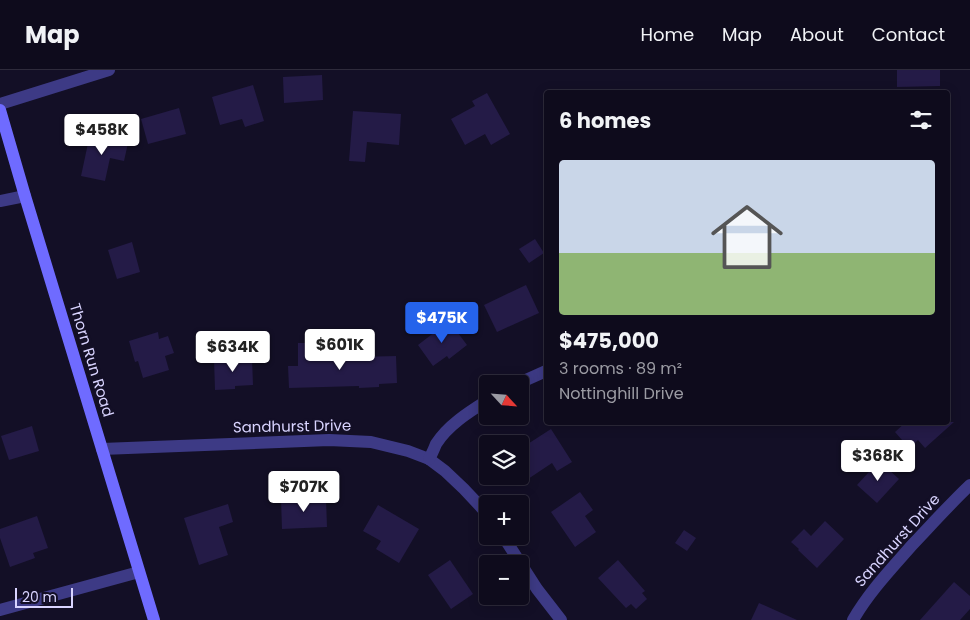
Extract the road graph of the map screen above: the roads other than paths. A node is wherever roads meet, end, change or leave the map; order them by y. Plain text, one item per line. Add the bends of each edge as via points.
1 (109, 70) edge
2 (0, 104) edge
3 (0, 110) edge
4 (25, 196) junction
5 (0, 201) edge
6 (544, 372) edge
7 (529, 379) edge
8 (479, 406) edge
9 (102, 449) junction
10 (429, 459) junction
11 (970, 485) edge
12 (479, 505) edge
13 (508, 545) edge
14 (139, 572) junction
15 (0, 610) edge
16 (154, 620) edge
17 (561, 620) edge
18 (853, 620) edge

1 - 2 street
3 - 4 street, Thorn Run Road
4 - 5 street
4 - 9 street, Thorn Run Road
6 - 7 street
8 - 10 street via 448,430
9 - 10 street, Sandhurst Drive via 349,440 371,442
9 - 14 street, Thorn Run Road
10 - 12 street, Sandhurst Drive
11 - 18 street, Sandhurst Drive via 893,566
13 - 17 street
14 - 15 street
14 - 16 street, Thorn Run Road

